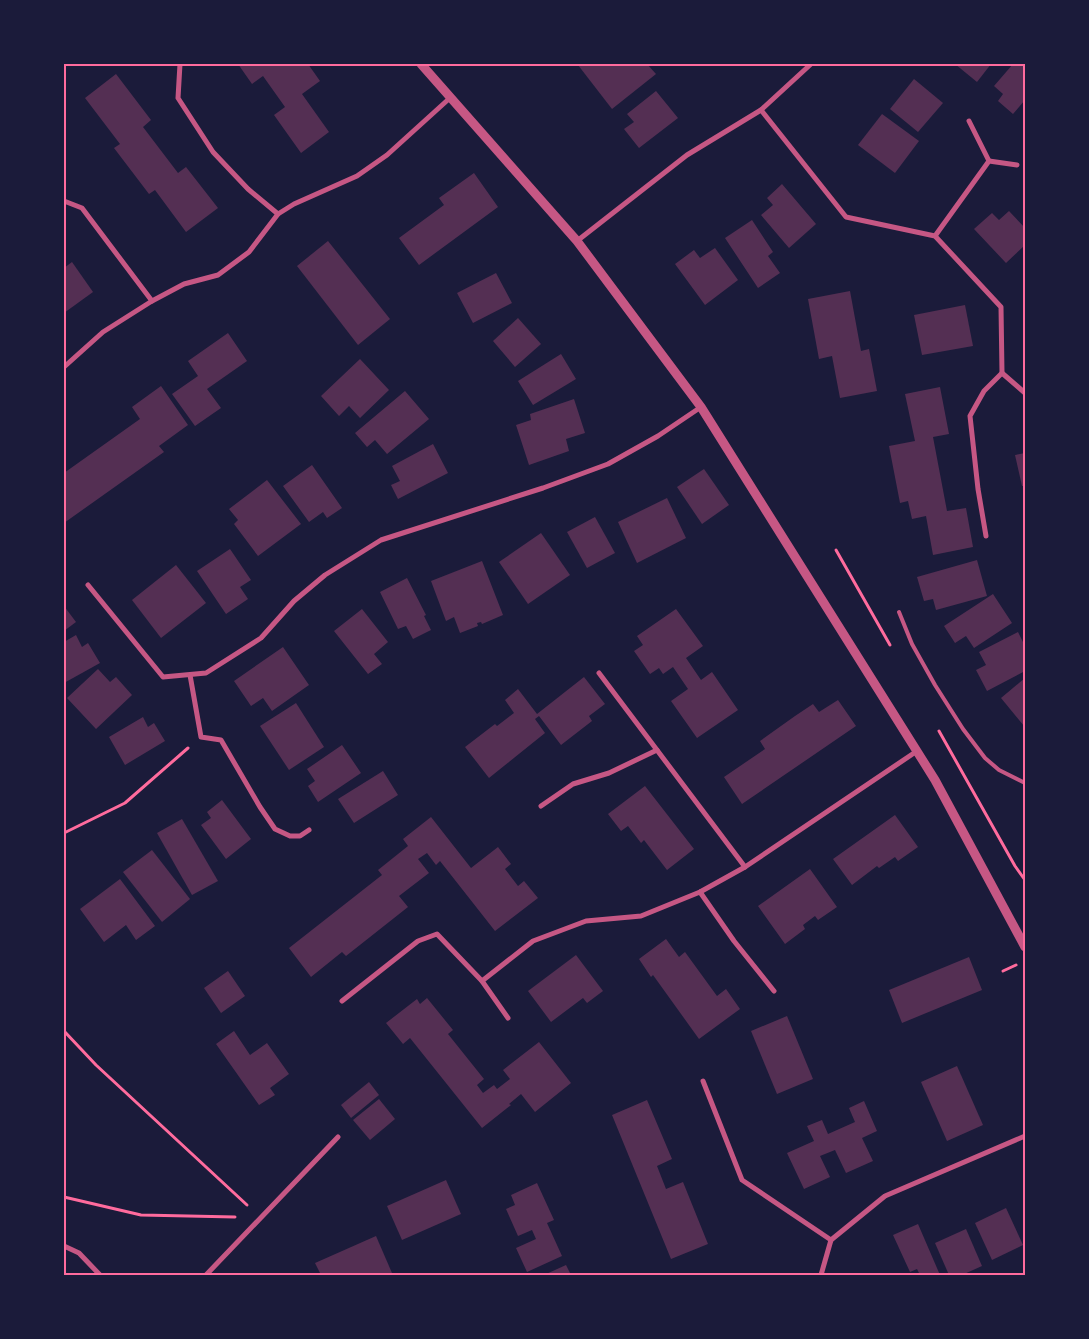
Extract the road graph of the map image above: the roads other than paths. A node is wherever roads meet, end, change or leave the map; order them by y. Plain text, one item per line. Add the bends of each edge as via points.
1 (180, 64) edge
2 (421, 64) edge
3 (811, 64) edge
4 (451, 97) junction
5 (761, 110) junction
6 (969, 121) dead end
7 (989, 161) junction
8 (1017, 165) dead end
9 (64, 201) edge
10 (278, 214) junction
11 (935, 236) junction
12 (577, 241) junction
13 (152, 301) junction
14 (64, 367) edge
15 (1002, 373) junction
16 (1025, 393) edge
17 (701, 406) junction
18 (986, 536) dead end
19 (88, 585) dead end
20 (899, 612) dead end
21 (599, 673) dead end
22 (190, 675) junction
23 (658, 750) junction
24 (917, 751) junction
25 (1025, 783) edge
26 (541, 806) dead end
27 (309, 830) dead end
28 (745, 867) junction
29 (700, 892) junction
30 (1025, 947) edge
31 (482, 981) junction
32 (774, 991) dead end
33 (342, 1002) dead end
34 (508, 1018) dead end
35 (703, 1081) dead end
36 (1025, 1136) edge
37 (338, 1137) dead end
38 (831, 1240) junction
39 (64, 1246) edge
40 (100, 1275) edge
41 (206, 1275) edge
42 (821, 1275) edge

1 - 10 street via 178,98 213,152 248,189
2 - 4 street
3 - 5 street
4 - 10 street via 365,171
4 - 12 street
5 - 11 street via 846,217
5 - 12 street via 687,155
6 - 7 street
7 - 8 street
7 - 11 street
9 - 13 street via 82,208
10 - 13 street via 249,252 218,275 184,284
11 - 15 street via 1001,307
12 - 17 street
13 - 14 street via 103,332
15 - 16 street
15 - 18 street via 984,391 970,416
17 - 22 street via 658,436 608,464 382,540 325,575 294,601 261,638 206,673
17 - 24 street
19 - 22 street via 163,676
20 - 25 lane via 912,644 963,729 985,758 999,770
21 - 23 street
22 - 27 street via 201,737 221,740 275,829 290,836 300,836
23 - 26 street via 609,773 572,784
23 - 28 street
24 - 28 street
24 - 30 street
28 - 29 street
29 - 31 street via 641,916 586,921 534,941
29 - 32 street
31 - 33 street via 437,934 418,941
31 - 34 street
35 - 38 street via 742,1180
36 - 38 street via 885,1196
37 - 41 street
38 - 42 street
39 - 40 street via 79,1253

